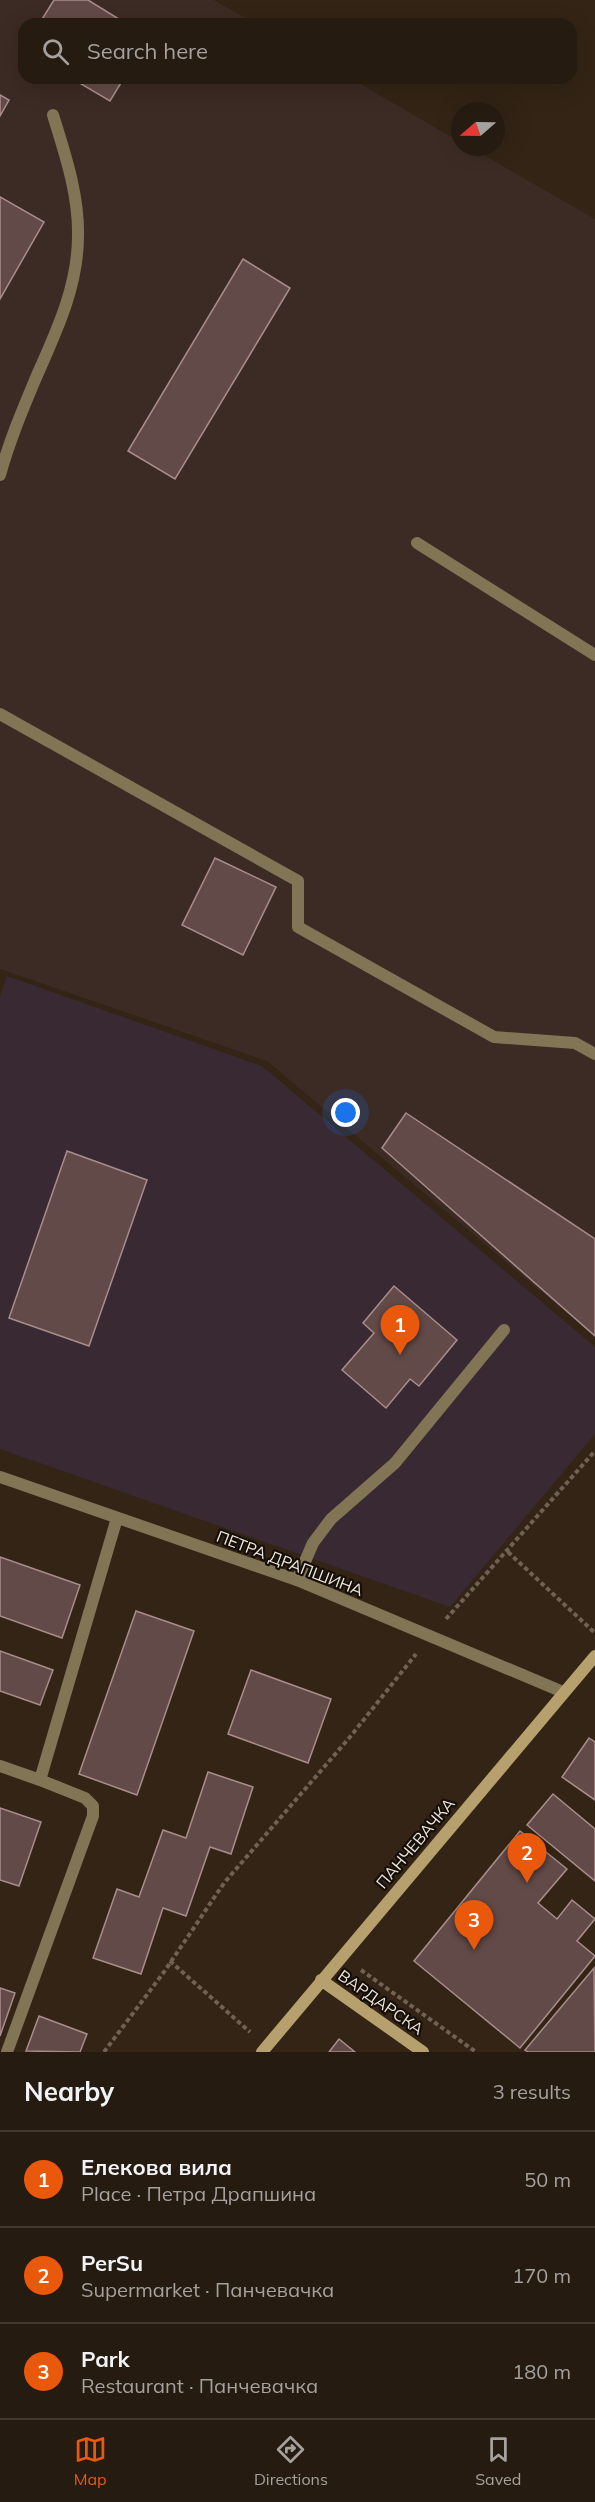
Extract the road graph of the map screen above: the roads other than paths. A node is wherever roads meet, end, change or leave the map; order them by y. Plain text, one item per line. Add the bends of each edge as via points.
1 (53, 115) dead end
2 (0, 475) edge
3 (417, 543) dead end
4 (595, 655) edge
5 (0, 714) edge
6 (595, 1054) edge
7 (504, 1330) dead end
8 (0, 1477) edge
9 (117, 1518) junction
10 (297, 1580) junction
11 (595, 1656) edge
12 (563, 1692) junction
13 (0, 1766) edge
14 (40, 1780) junction
15 (321, 1980) junction
16 (264, 2049) edge
17 (7, 2052) edge
18 (423, 2052) edge

1 - 2 street via 76,207 76,258 64,313
3 - 4 street
5 - 6 street via 298,881 298,927 494,1037 575,1043
7 - 10 street via 395,1463 331,1519 313,1543
8 - 9 street, ПЕТРА ДРАПШИНА
9 - 10 street, ПЕТРА ДРАПШИНА
9 - 14 street
10 - 12 street, ПЕТРА ДРАПШИНА
11 - 12 street, ПАНЧЕВАЧКА
12 - 15 street, ПАНЧЕВАЧКА
13 - 14 street
14 - 17 street via 86,1798 93,1806 93,1816
15 - 16 street, ПАНЧЕВАЧКА
15 - 18 street, ВАРДАРСКА

